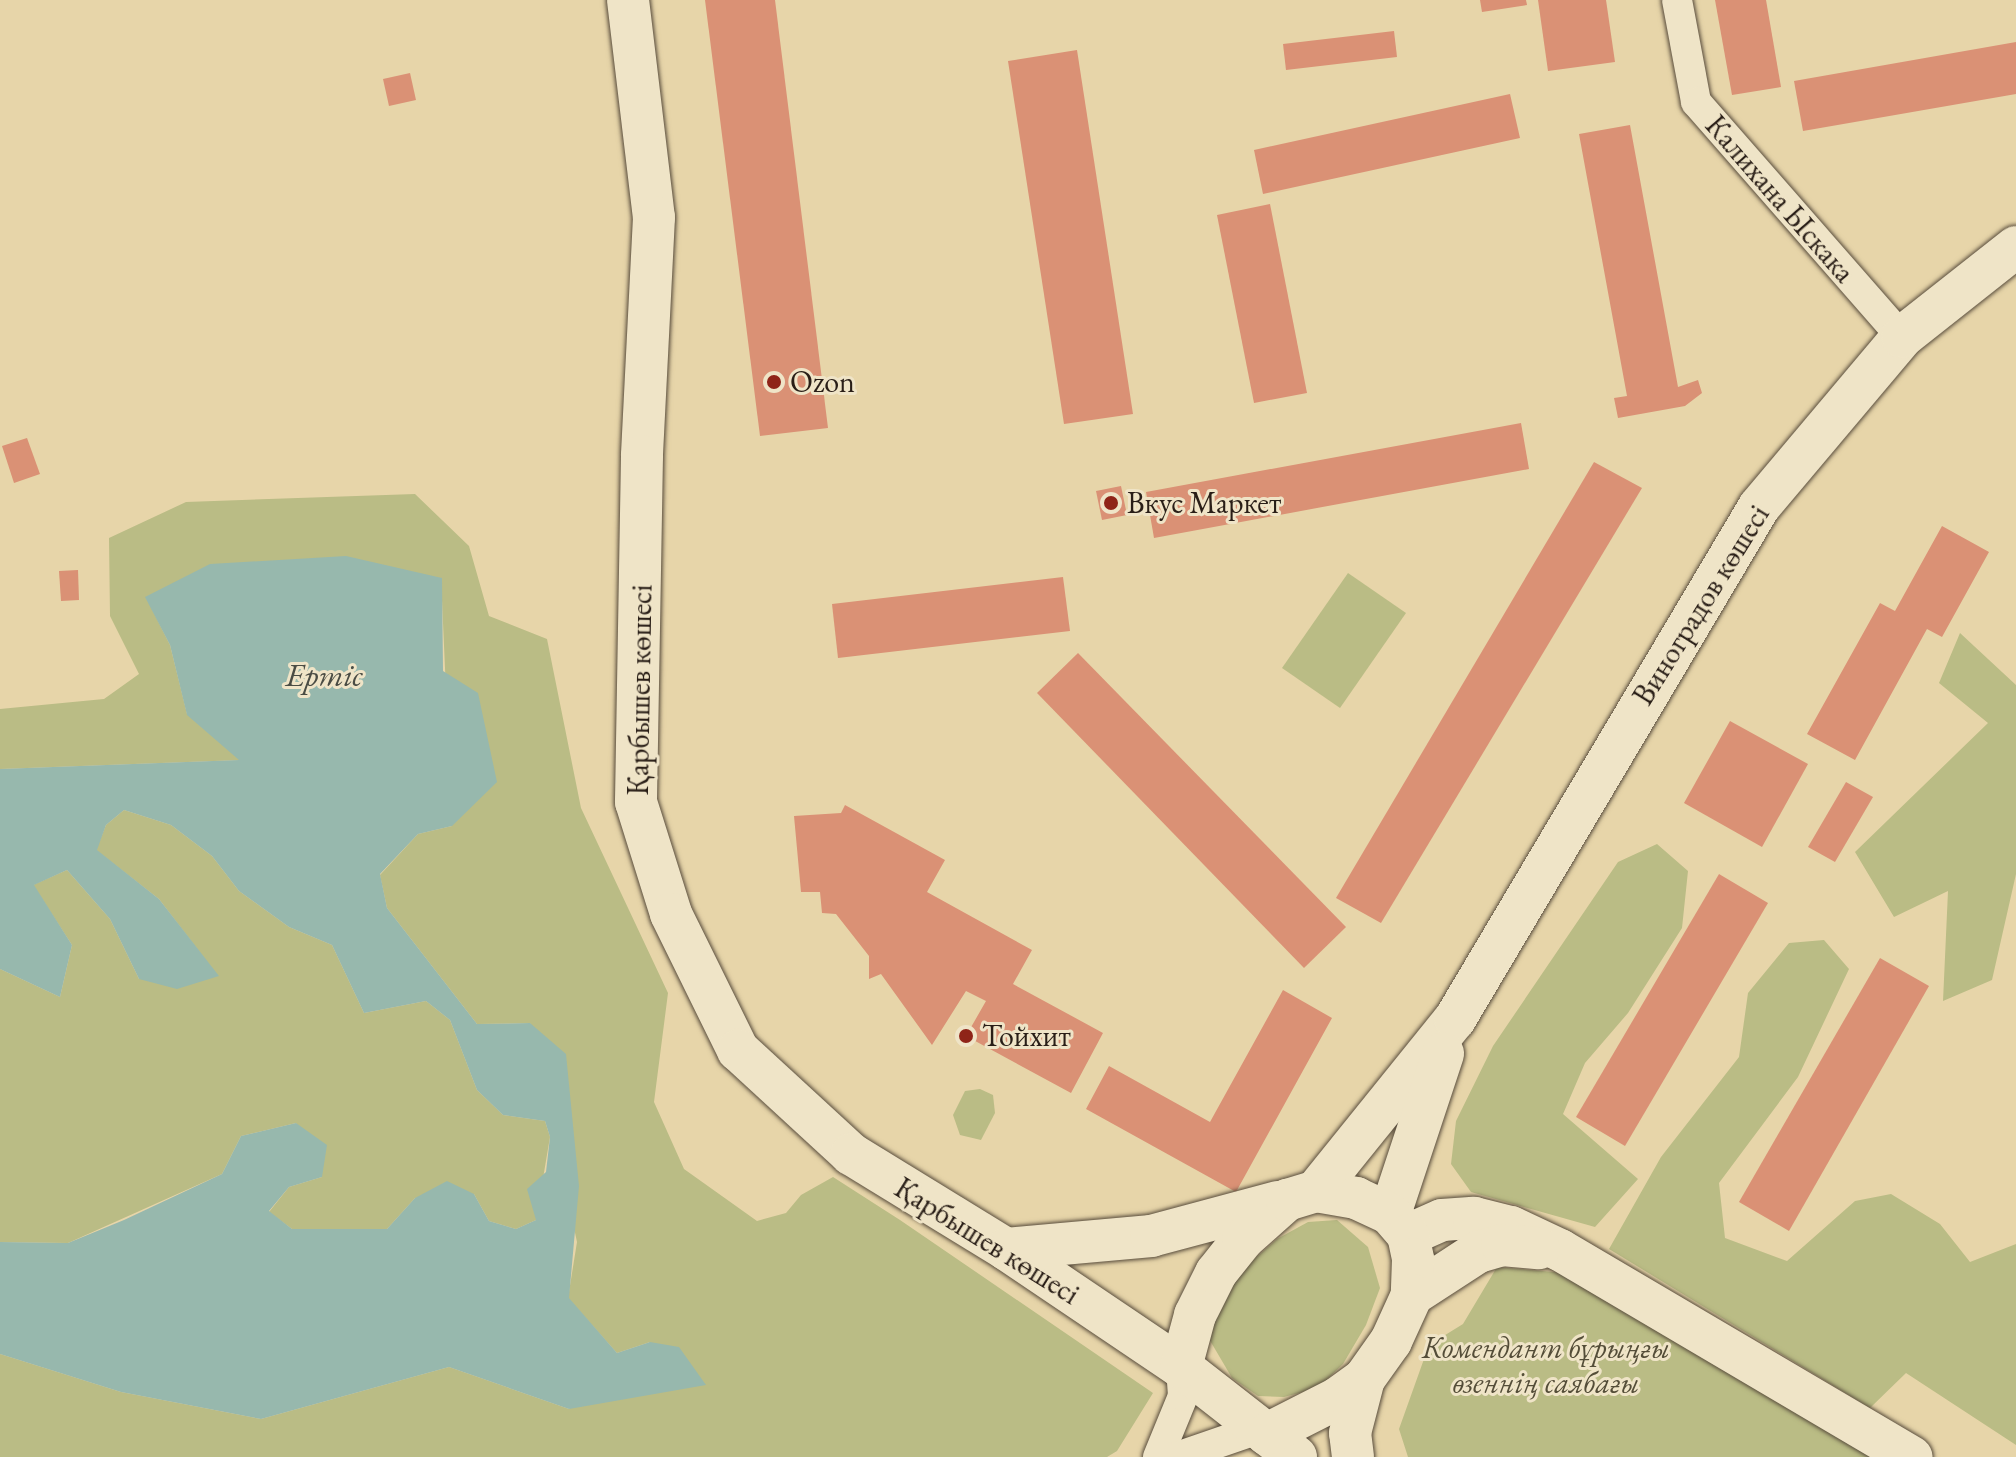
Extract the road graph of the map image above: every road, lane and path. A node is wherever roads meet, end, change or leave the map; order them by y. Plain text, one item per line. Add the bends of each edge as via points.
1 (628, 0) edge
2 (1677, 0) edge
3 (2016, 247) edge
4 (1902, 337) junction
5 (1455, 1019) junction
6 (1302, 1195) junction
7 (1399, 1225) junction
8 (1006, 1249) junction
9 (1560, 1250) junction
10 (1412, 1295) junction
11 (1181, 1367) junction
12 (1364, 1379) junction
13 (1275, 1440) edge
14 (1158, 1457) edge
15 (1177, 1457) edge
16 (1353, 1457) edge
17 (1912, 1457) edge

1 - 8 main road, Қарбышев көшесі via 654,217 642,456 636,802 671,914 738,1050 858,1160
2 - 4 street, Калихана Ыскака via 1696,102
3 - 4 main road, Виноградов көшесі
4 - 5 main road, Виноградов көшесі via 1759,507
5 - 6 main road
5 - 7 main road
6 - 7 main road via 1356,1198
6 - 8 main road via 1151,1236
6 - 11 main road via 1243,1239 1216,1273 1195,1315
7 - 9 main road via 1474,1218 1511,1227
7 - 10 main road
8 - 11 main road, Қарбышев көшесі
9 - 10 main road via 1502,1245 1478,1252
9 - 17 main road
10 - 12 main road via 1391,1341
11 - 13 main road, Қарбышев көшесі
11 - 14 street via 1183,1396
12 - 13 main road
12 - 16 main road via 1350,1433
13 - 15 street

